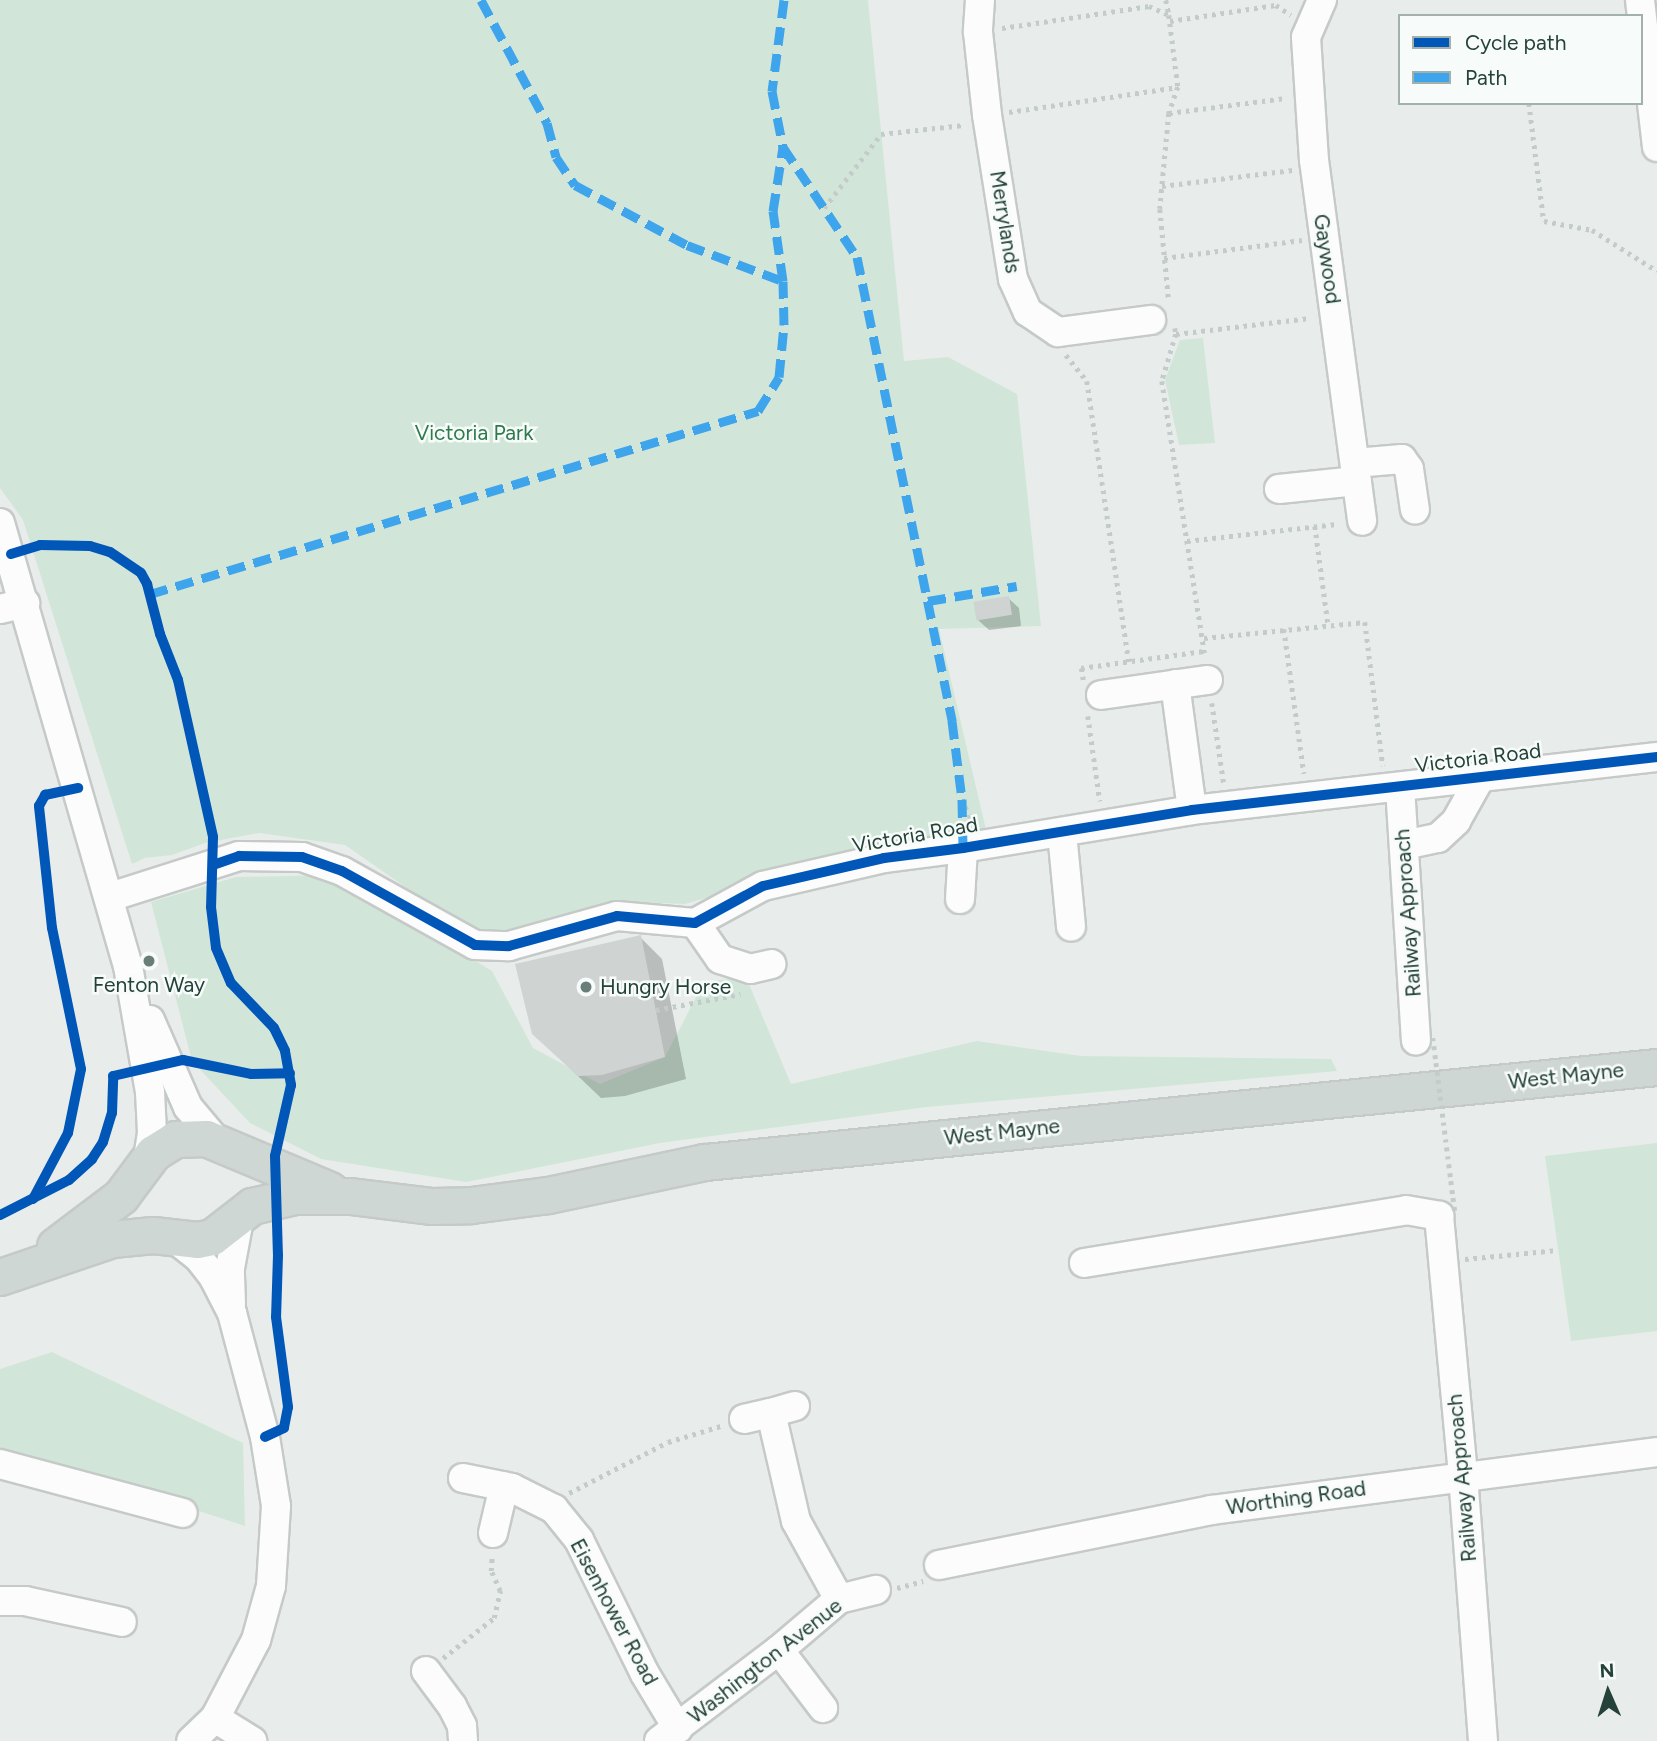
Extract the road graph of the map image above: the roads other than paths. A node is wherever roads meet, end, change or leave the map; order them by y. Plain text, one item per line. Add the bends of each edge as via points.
1 (980, 0) edge
2 (1322, 0) edge
3 (1640, 0) edge
4 (1651, 45) edge
5 (1657, 147) edge
6 (1165, 318) road end
7 (1356, 472) junction
8 (1279, 489) dead end
9 (1415, 510) dead end
10 (1362, 521) road end
11 (0, 523) edge
12 (13, 606) edge
13 (1208, 680) road end
14 (1175, 684) junction
15 (1090, 695) road end
16 (1657, 757) edge
17 (1480, 778) junction
18 (1393, 787) junction
19 (1192, 810) junction
20 (1062, 833) junction
21 (1404, 845) junction
22 (963, 848) junction
23 (110, 897) junction
24 (960, 899) dead end
25 (695, 923) junction
26 (1071, 927) dead end
27 (771, 964) dead end
28 (128, 966) junction
29 (1424, 1039) road end
30 (1657, 1067) edge
31 (219, 1144) junction
32 (147, 1163) junction
33 (350, 1196) junction
34 (240, 1214) junction
35 (171, 1236) junction
36 (1084, 1263) dead end
37 (7, 1274) edge
38 (232, 1314) junction
39 (744, 1419) road end
40 (1657, 1452) edge
41 (0, 1464) edge
42 (1463, 1475) junction
43 (463, 1478) dead end
44 (504, 1486) junction
45 (183, 1513) dead end
46 (493, 1533) road end
47 (939, 1565) road end
48 (876, 1590) road end
49 (839, 1600) junction
50 (0, 1601) edge
51 (122, 1622) dead end
52 (779, 1650) junction
53 (426, 1671) road end
54 (823, 1708) dead end
55 (215, 1718) junction
56 (668, 1735) edge
57 (191, 1741) edge
58 (251, 1741) edge
59 (463, 1741) edge
60 (1483, 1741) edge

1 - 6 street, Merrylands via 978,32 988,119 1013,279 1028,312 1058,332
2 - 7 street, Gaywood via 1308,26 1315,167
3 - 4 street
4 - 5 street
7 - 8 street
7 - 9 street via 1402,459 1409,469
7 - 10 street, Gaywood
11 - 12 street
12 - 23 street
13 - 14 street
14 - 15 street
14 - 19 street
16 - 17 street, Victoria Road
17 - 18 street, Victoria Road
17 - 21 street via 1456,821 1438,838
18 - 19 street, Victoria Road
18 - 21 street, Railway Approach
19 - 20 street, Victoria Road
20 - 22 street, Victoria Road
20 - 26 street
21 - 29 street, Railway Approach
22 - 24 street
22 - 25 street, Victoria Road via 884,858 763,886
23 - 25 street via 239,856 302,857 342,871 475,945 509,946 617,916
23 - 28 street
25 - 27 street via 720,959 750,968
28 - 31 street via 188,1107
28 - 32 street via 150,1092 152,1133
30 - 33 main road, West Mayne via 705,1161 548,1195 471,1205 410,1205
31 - 32 main road, West Mayne via 190,1136 175,1139 161,1145
31 - 33 main road, West Mayne
31 - 34 main road via 239,1161 245,1174 246,1199
32 - 35 main road via 142,1180 146,1211 152,1222
32 - 37 main road, West Mayne via 121,1196 100,1213
33 - 34 main road, West Mayne via 275,1199
34 - 35 main road, West Mayne via 212,1237
34 - 38 street via 230,1268
35 - 37 main road, West Mayne via 112,1239
35 - 38 street via 198,1257
36 - 42 street, Railway Approach via 1406,1210 1447,1214 1443,1261
38 - 55 street via 267,1447 276,1506 276,1546 256,1640
39 - 49 street via 783,1410 796,1521
40 - 42 street, Worthing Road
41 - 45 street
42 - 47 street, Worthing Road via 1211,1510
42 - 60 street, Railway Approach
43 - 44 street, Eisenhower Road
44 - 46 street
44 - 56 street, Eisenhower Road via 530,1494 554,1509 579,1540 645,1674
48 - 49 street, Washington Avenue
49 - 52 street, Washington Avenue
50 - 51 street via 25,1601
52 - 54 street
52 - 56 street, Washington Avenue
53 - 59 street via 452,1706 462,1726
55 - 57 street
55 - 58 street

